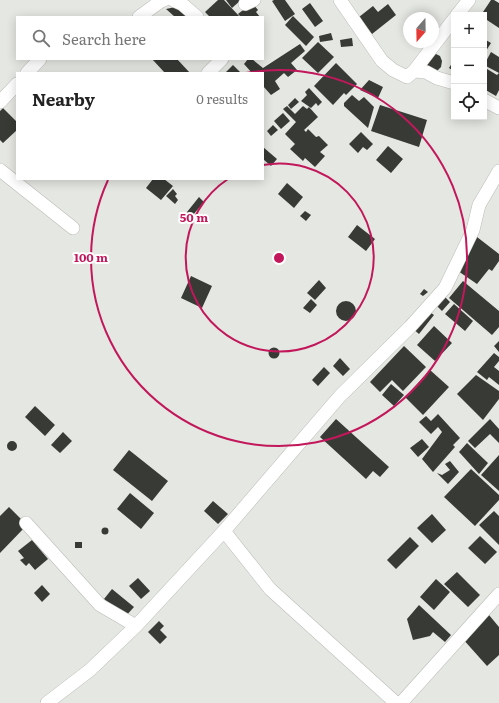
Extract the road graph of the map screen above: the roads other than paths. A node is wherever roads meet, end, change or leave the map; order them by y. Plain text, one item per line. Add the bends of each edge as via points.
1 (164, 0) edge
2 (173, 0) edge
3 (340, 0) edge
4 (468, 0) edge
5 (459, 12) edge
6 (140, 16) edge
7 (196, 16) edge
8 (451, 23) edge
9 (39, 60) edge
10 (221, 60) edge
11 (414, 71) junction
12 (28, 72) edge
13 (209, 72) edge
14 (451, 82) edge
15 (16, 85) edge
16 (0, 102) edge
17 (487, 102) edge
18 (499, 108) edge
19 (499, 171) edge
20 (3, 177) edge
21 (73, 228) dead end
22 (26, 523) dead end
23 (224, 531) junction
24 (499, 594) edge
25 (136, 626) junction
26 (47, 703) edge
27 (396, 703) edge
28 (401, 703) edge

1 - 6 street
2 - 7 street
3 - 11 street via 382,61 407,77
4 - 5 street
8 - 11 street
9 - 12 street
10 - 13 street
11 - 14 street via 426,72
15 - 16 street
17 - 18 street
19 - 23 street via 479,205 473,230 445,288 410,327 340,396
20 - 21 street
22 - 25 street via 100,605
23 - 25 street
23 - 27 street via 270,589
24 - 28 street
25 - 26 street via 90,670

